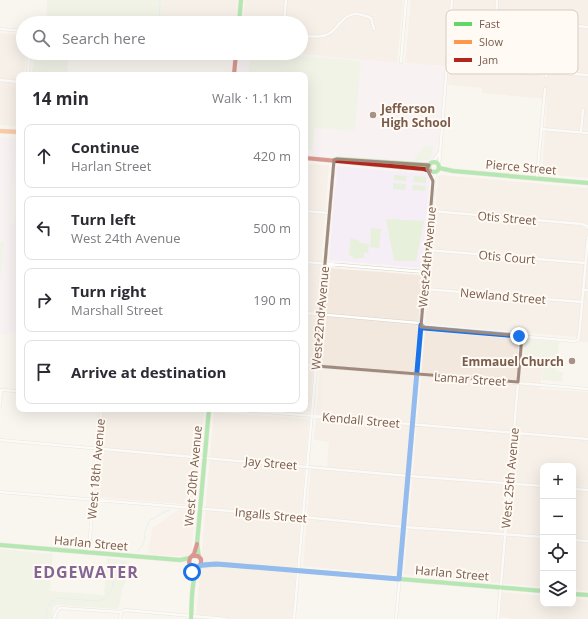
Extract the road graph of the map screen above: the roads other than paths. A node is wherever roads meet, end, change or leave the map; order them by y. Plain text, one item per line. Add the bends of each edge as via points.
1 (241, 0) edge
2 (286, 0) edge
3 (406, 0) edge
4 (452, 0) edge
5 (497, 0) edge
6 (451, 10) edge
7 (496, 10) edge
8 (240, 16) edge
9 (285, 16) edge
10 (578, 26) edge
11 (588, 27) edge
12 (0, 29) edge
13 (16, 30) edge
14 (374, 30) dead end
15 (308, 36) edge
16 (29, 60) edge
17 (235, 60) edge
18 (401, 62) dead end
19 (28, 72) edge
20 (234, 72) edge
21 (446, 74) edge
22 (574, 74) edge
23 (588, 75) edge
24 (0, 80) edge
25 (16, 82) edge
26 (545, 89) dead end
27 (583, 110) dead end
28 (541, 129) junction
29 (0, 131) edge
30 (16, 132) edge
31 (581, 132) junction
32 (588, 133) edge
33 (439, 153) junction
34 (308, 158) edge
35 (334, 160) junction
36 (431, 164) junction
37 (435, 170) junction
38 (537, 179) junction
39 (588, 183) edge
40 (308, 211) edge
41 (431, 211) junction
42 (329, 213) junction
43 (588, 228) edge
44 (588, 237) edge
45 (427, 250) junction
46 (308, 262) edge
47 (325, 263) junction
48 (586, 263) junction
49 (425, 272) junction
50 (424, 289) junction
51 (583, 290) junction
52 (588, 290) edge
53 (582, 302) junction
54 (308, 313) edge
55 (321, 314) junction
56 (421, 325) junction
57 (522, 336) junction
58 (308, 365) edge
59 (316, 366) junction
60 (417, 375) junction
61 (518, 382) junction
62 (588, 389) edge
63 (1, 390) edge
64 (16, 391) edge
65 (0, 405) edge
66 (101, 412) edge
67 (209, 412) edge
68 (265, 412) edge
69 (312, 416) junction
70 (413, 425) junction
71 (514, 433) junction
72 (588, 439) edge
73 (0, 440) edge
74 (97, 449) junction
75 (204, 458) junction
76 (307, 466) junction
77 (409, 476) junction
78 (509, 483) junction
79 (540, 486) edge
80 (576, 489) edge
81 (588, 490) edge
82 (0, 492) edge
83 (93, 499) junction
84 (200, 509) junction
85 (303, 517) junction
86 (404, 527) junction
87 (505, 534) junction
88 (540, 537) edge
89 (576, 540) edge
90 (588, 541) edge
91 (197, 544) junction
92 (0, 545) edge
93 (89, 553) junction
94 (191, 557) junction
95 (200, 558) junction
96 (180, 560) junction
97 (216, 564) junction
98 (191, 566) junction
99 (199, 566) junction
100 (298, 570) junction
101 (399, 579) junction
102 (193, 585) junction
103 (500, 588) junction
104 (540, 591) edge
105 (576, 594) edge
106 (588, 595) edge
107 (121, 612) junction
108 (191, 618) edge
109 (54, 619) edge
110 (120, 619) edge
111 (226, 619) edge
112 (294, 619) edge
113 (396, 619) edge
114 (498, 619) edge

1 - 8 street
2 - 9 street
3 - 18 street
4 - 6 street, West 24th Avenue
5 - 7 street
10 - 11 street
12 - 13 street
14 - 15 street via 371,18 362,14 350,14 327,35
16 - 19 street
17 - 20 street
21 - 33 street, West 24th Avenue
22 - 23 street
24 - 25 street
26 - 28 street
27 - 31 street
28 - 31 street
28 - 38 street
29 - 30 street
31 - 32 street
33 - 36 street, West 24th Avenue
33 - 37 street, West 24th Avenue
34 - 35 street, Pierce Street
35 - 36 street, Pierce Street
35 - 37 street, Pierce Street
35 - 42 street, West 22nd Avenue
36 - 37 street via 428,168
36 - 37 street via 437,163
37 - 38 street, Pierce Street
37 - 41 street, West 24th Avenue
38 - 39 street, Pierce Street
40 - 42 street
41 - 43 street, Otis Street via 582,224
41 - 45 street, West 24th Avenue
42 - 47 street, West 22nd Avenue
44 - 48 street
45 - 48 street, Otis Court
45 - 49 street, West 24th Avenue
46 - 47 street
47 - 49 street
47 - 55 street, West 22nd Avenue
48 - 51 street
49 - 50 street, West 24th Avenue
50 - 53 street, Newland Street
50 - 56 street, West 24th Avenue
51 - 52 street
51 - 53 street
53 - 57 street via 578,340
54 - 55 street
55 - 56 street
55 - 59 street, West 22nd Avenue
56 - 57 street via 424,328
56 - 60 street, West 24th Avenue
57 - 61 street, West 25th Avenue
58 - 59 street, Lamar Street
59 - 60 street, Lamar Street
59 - 69 street, West 22nd Avenue
60 - 61 street, Lamar Street
60 - 70 street, West 24th Avenue
61 - 62 street, Lamar Street
61 - 71 street, West 25th Avenue
63 - 64 street
63 - 65 street
66 - 74 street, West 18th Avenue
67 - 75 street, West 20th Avenue
68 - 69 street, Kendall Street
69 - 70 street, Kendall Street
69 - 76 street, West 22nd Avenue
70 - 71 street, Kendall Street
70 - 77 street, West 24th Avenue
71 - 72 street, Kendall Street
71 - 78 street, West 25th Avenue
73 - 74 street, Jay Street
74 - 75 street, Jay Street
74 - 83 street, West 18th Avenue
75 - 76 street, Jay Street
75 - 84 street, West 20th Avenue
76 - 77 street, Jay Street
76 - 85 street, West 22nd Avenue
77 - 78 street, Jay Street
77 - 86 street, West 24th Avenue
78 - 79 street, Jay Street
78 - 87 street, West 25th Avenue
80 - 81 street
82 - 83 street, Ingalls Street
83 - 84 street, Ingalls Street
83 - 93 street, West 18th Avenue
84 - 85 street, Ingalls Street
84 - 91 street, West 20th Avenue
85 - 86 street, Ingalls Street
85 - 100 street, West 22nd Avenue
86 - 87 street, Ingalls Street
86 - 101 street, West 24th Avenue
87 - 88 street, Ingalls Street
87 - 103 street, West 25th Avenue
89 - 90 street
91 - 94 street, West 20th Avenue
91 - 95 street, West 20th Avenue
92 - 93 street, Harlan Street
93 - 96 street, Harlan Street
94 - 95 street via 196,555
94 - 96 street, Harlan Street
94 - 98 street
95 - 97 street, Harlan Street
95 - 99 street via 202,562
96 - 98 street, Harlan Street
97 - 99 street, Harlan Street
97 - 100 street, Harlan Street
98 - 99 street
98 - 102 street
99 - 102 street
100 - 101 street, Harlan Street
100 - 112 street, West 22nd Avenue
101 - 103 street, Harlan Street
101 - 113 street, West 24th Avenue
102 - 108 street
103 - 104 street, Harlan Street
103 - 114 street, West 25th Avenue
105 - 106 street
107 - 108 street via 124,610
107 - 109 street via 60,608
107 - 110 street
108 - 111 street

